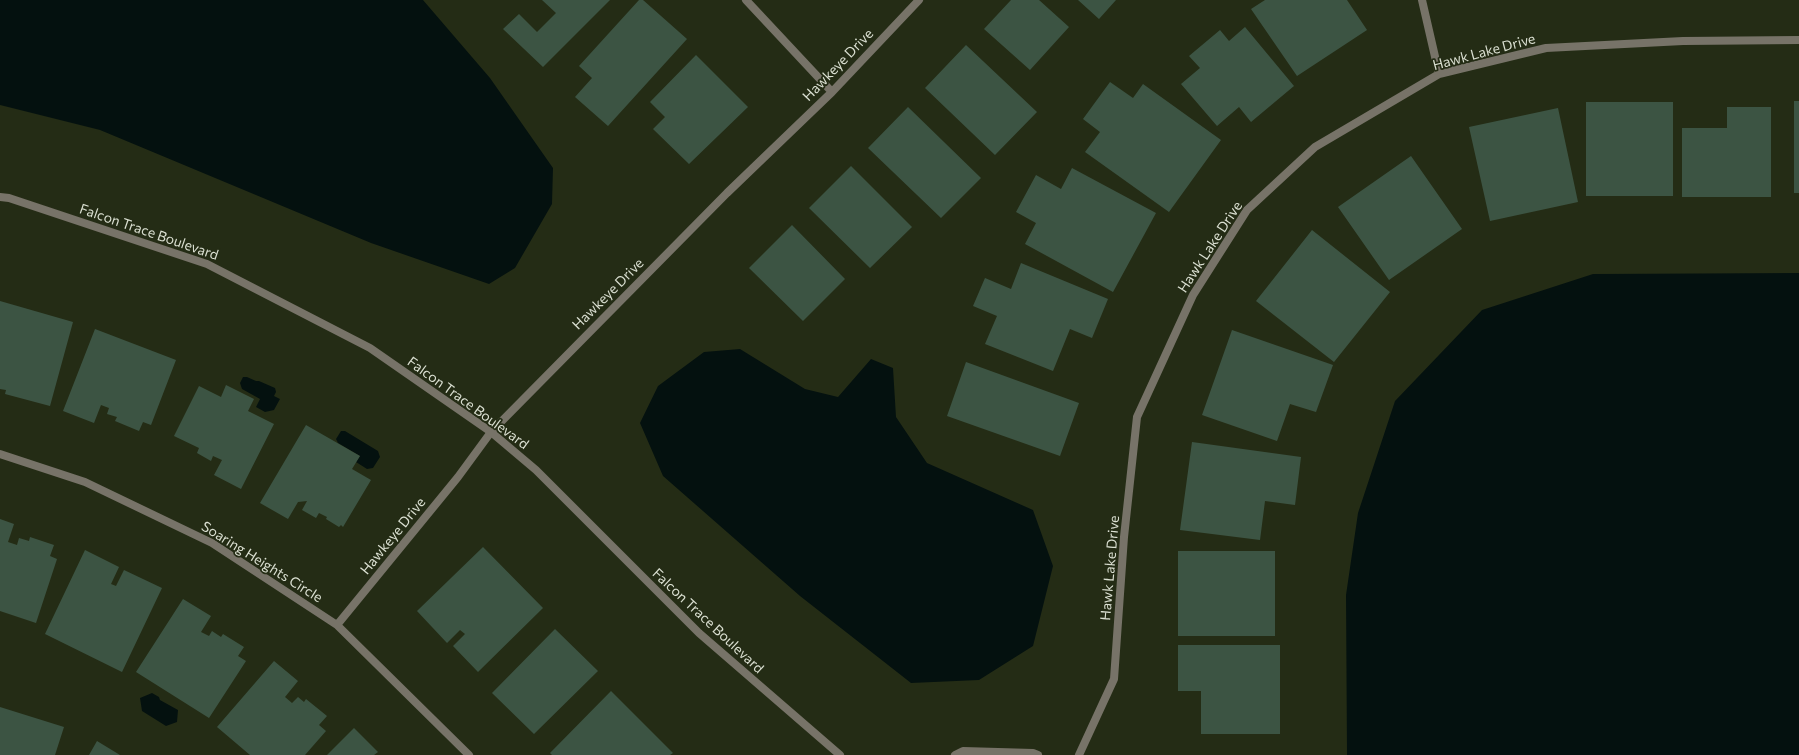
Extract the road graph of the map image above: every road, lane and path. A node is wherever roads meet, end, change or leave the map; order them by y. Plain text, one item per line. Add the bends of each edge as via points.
1 (746, 0) edge
2 (919, 0) edge
3 (1422, 0) edge
4 (1799, 40) edge
5 (1439, 74) junction
6 (832, 92) junction
7 (0, 197) edge
8 (490, 432) junction
9 (0, 454) edge
10 (337, 625) junction
11 (470, 755) edge
12 (840, 755) edge
13 (955, 755) edge
14 (1038, 755) edge
15 (1079, 755) edge

1 - 6 street
2 - 6 street, Hawkeye Drive
3 - 5 street
4 - 5 street, Hawk Lake Drive via 1683,41 1546,48
5 - 15 street, Hawk Lake Drive via 1315,147 1247,210 1193,295 1137,417 1124,537 1114,679
6 - 8 street, Hawkeye Drive via 727,193
7 - 8 street, Falcon Trace Boulevard via 207,264 370,348
8 - 10 street, Hawkeye Drive via 458,477
8 - 12 street, Falcon Trace Boulevard via 536,470 699,633
9 - 10 street, Soaring Heights Circle via 85,482 212,543
10 - 11 street, Soaring Heights Circle
13 - 14 street via 963,751

